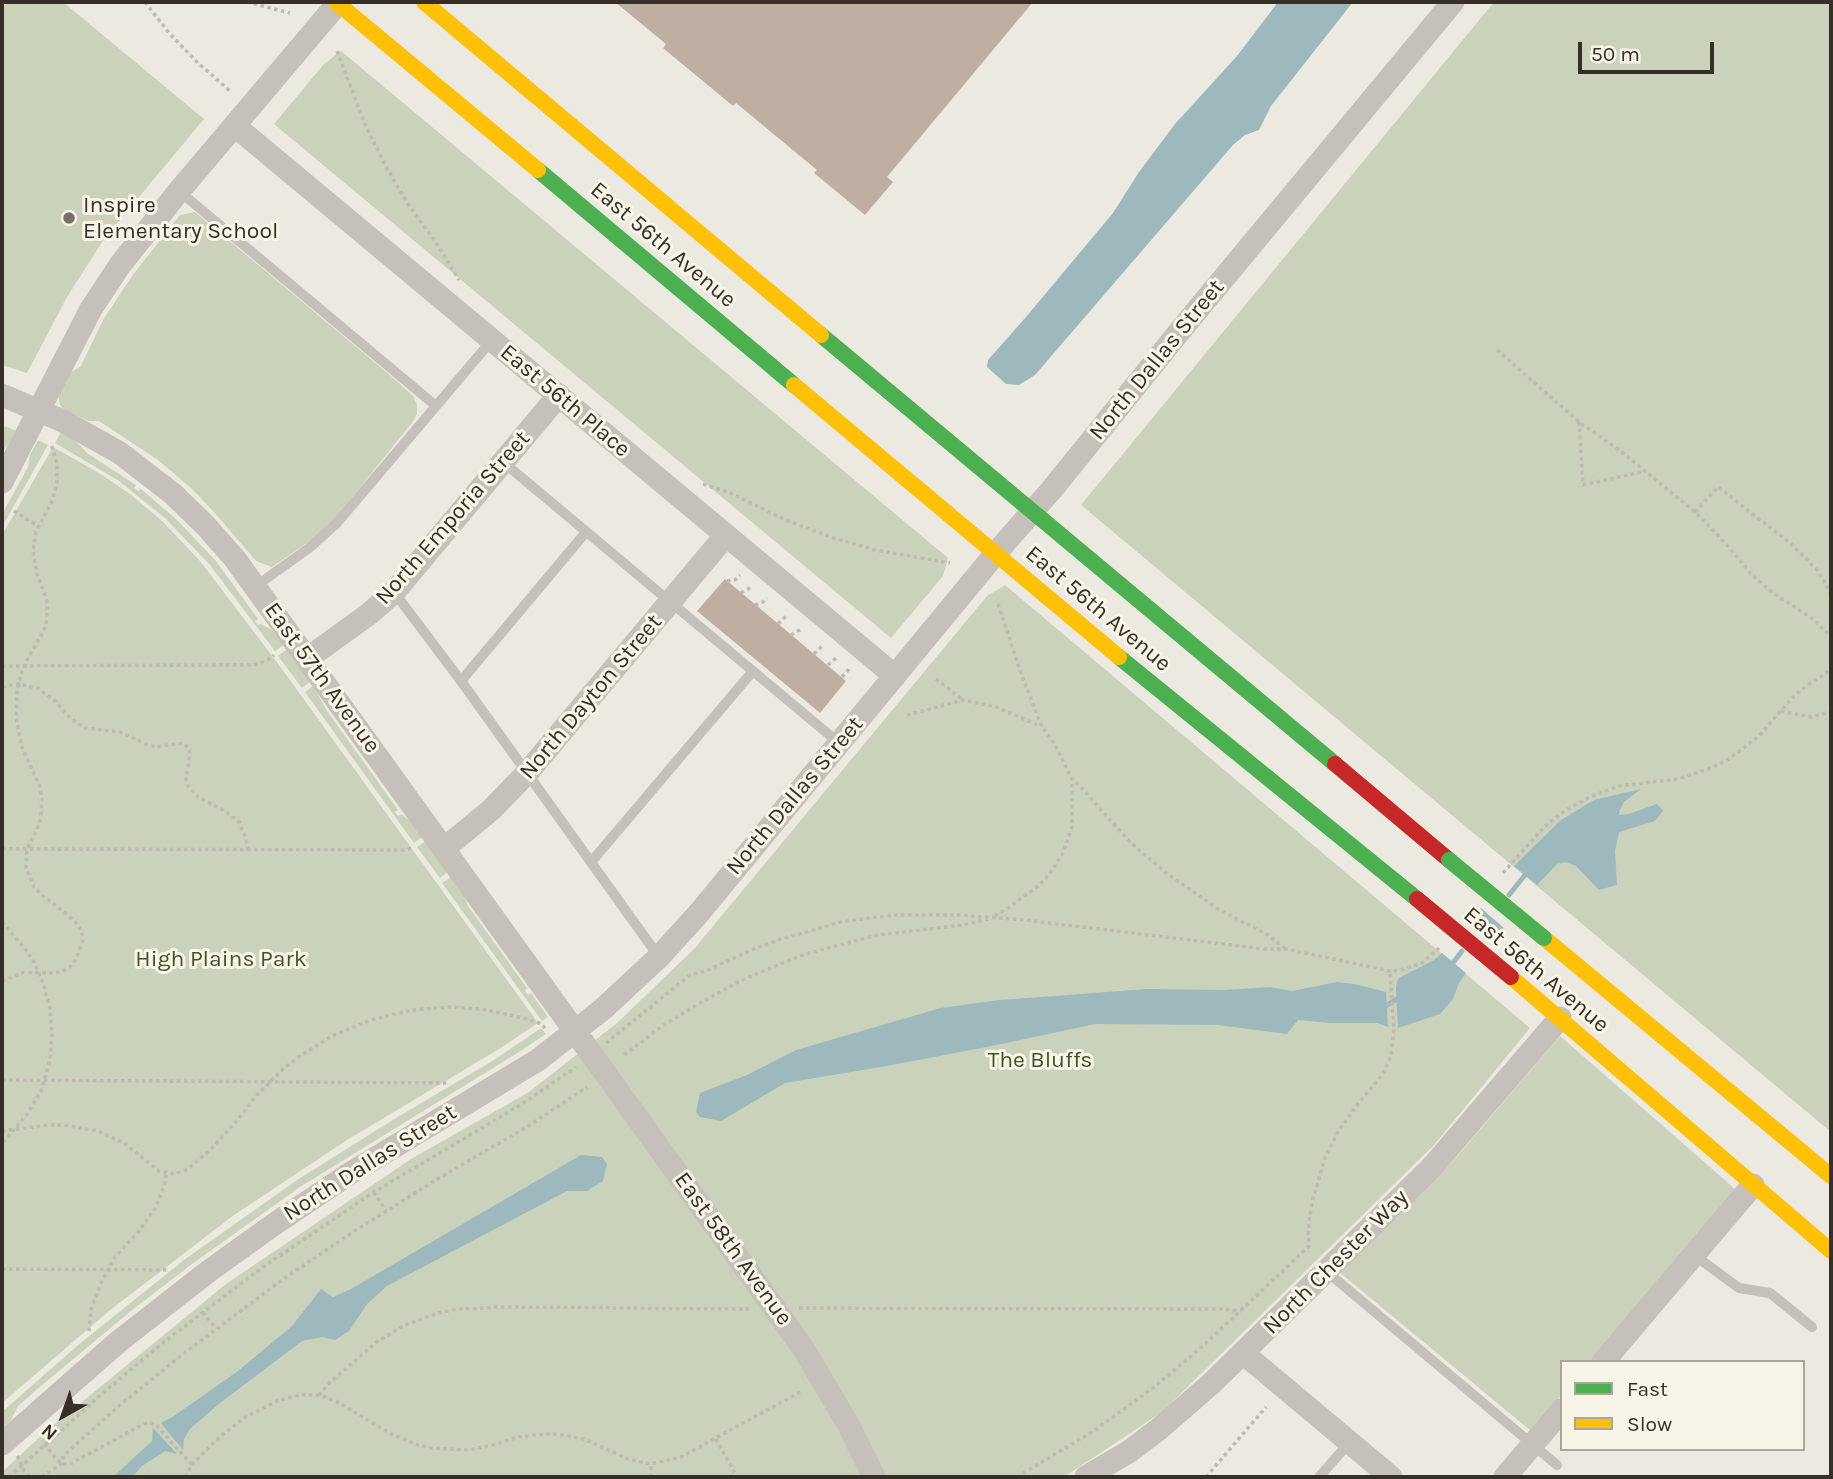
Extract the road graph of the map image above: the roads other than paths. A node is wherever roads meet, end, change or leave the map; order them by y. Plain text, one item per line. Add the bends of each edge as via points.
1 (424, 2) edge
2 (1453, 2) edge
3 (337, 3) edge
4 (235, 126) junction
5 (179, 191) junction
6 (492, 340) junction
7 (2, 395) edge
8 (559, 395) junction
9 (436, 406) junction
10 (39, 410) junction
11 (503, 463) junction
12 (2, 482) edge
13 (1034, 511) junction
14 (586, 532) junction
15 (726, 535) junction
16 (996, 553) junction
17 (256, 586) junction
18 (394, 592) junction
19 (670, 602) junction
20 (308, 658) junction
21 (753, 671) junction
22 (895, 676) junction
23 (461, 681) junction
24 (839, 744) junction
25 (527, 773) junction
26 (445, 848) junction
27 (592, 861) junction
28 (659, 957) junction
29 (1560, 1018) junction
30 (576, 1032) junction
31 (1831, 1176) edge
32 (1753, 1185) junction
33 (1831, 1251) edge
34 (1694, 1255) junction
35 (1326, 1271) junction
36 (1812, 1327) dead end
37 (1243, 1353) junction
38 (1605, 1360) edge
39 (1560, 1412) edge
40 (1350, 1442) junction
41 (2, 1444) edge
42 (1533, 1445) junction
43 (1557, 1465) dead end
44 (1093, 1476) edge
45 (874, 1477) edge
46 (1319, 1477) edge
47 (1391, 1477) edge
48 (1505, 1477) edge

1 - 13 main road, East 56th Avenue
2 - 13 street, North Dallas Street
3 - 4 street
3 - 16 main road, East 56th Avenue
4 - 5 street
4 - 6 street, East 56th Place
5 - 9 lane
5 - 10 street via 105,286
6 - 8 street, East 56th Place
6 - 9 lane
7 - 10 street, East 57th Avenue
8 - 11 street, North Emporia Street
8 - 15 street, East 56th Place
9 - 17 lane via 336,524
10 - 12 street
10 - 17 street, East 57th Avenue via 100,440 158,481 206,526
11 - 14 lane
11 - 18 street, North Emporia Street
13 - 16 street, North Dallas Street
13 - 31 main road, East 56th Avenue, bridge
14 - 19 lane
14 - 23 lane
15 - 19 street, North Dayton Street
15 - 22 street, East 56th Place
16 - 22 street, North Dallas Street
16 - 29 main road, East 56th Avenue, bridge
17 - 20 street, East 57th Avenue
18 - 20 street, North Emporia Street
18 - 23 lane
19 - 21 lane
19 - 25 street, North Dayton Street
20 - 26 street, East 57th Avenue
21 - 24 lane
21 - 27 lane
22 - 24 street, North Dallas Street
23 - 25 lane
24 - 28 street, North Dallas Street
25 - 26 street, North Dayton Street
25 - 27 lane
26 - 30 street, East 57th Avenue
27 - 28 lane
28 - 30 street, North Dallas Street
29 - 32 main road, East 56th Avenue
29 - 35 street, North Chester Way via 1444,1154
30 - 41 street, North Dallas Street via 237,1250 117,1342
30 - 45 street, East 58th Avenue via 803,1348 844,1415
32 - 33 main road, East 56th Avenue
32 - 34 street
34 - 36 lane via 1739,1288 1770,1293
34 - 38 street
35 - 37 street, North Chester Way
35 - 42 lane
37 - 40 street
37 - 44 street, North Chester Way via 1159,1429
39 - 42 street
40 - 46 lane
40 - 47 street
42 - 43 lane
42 - 48 street

